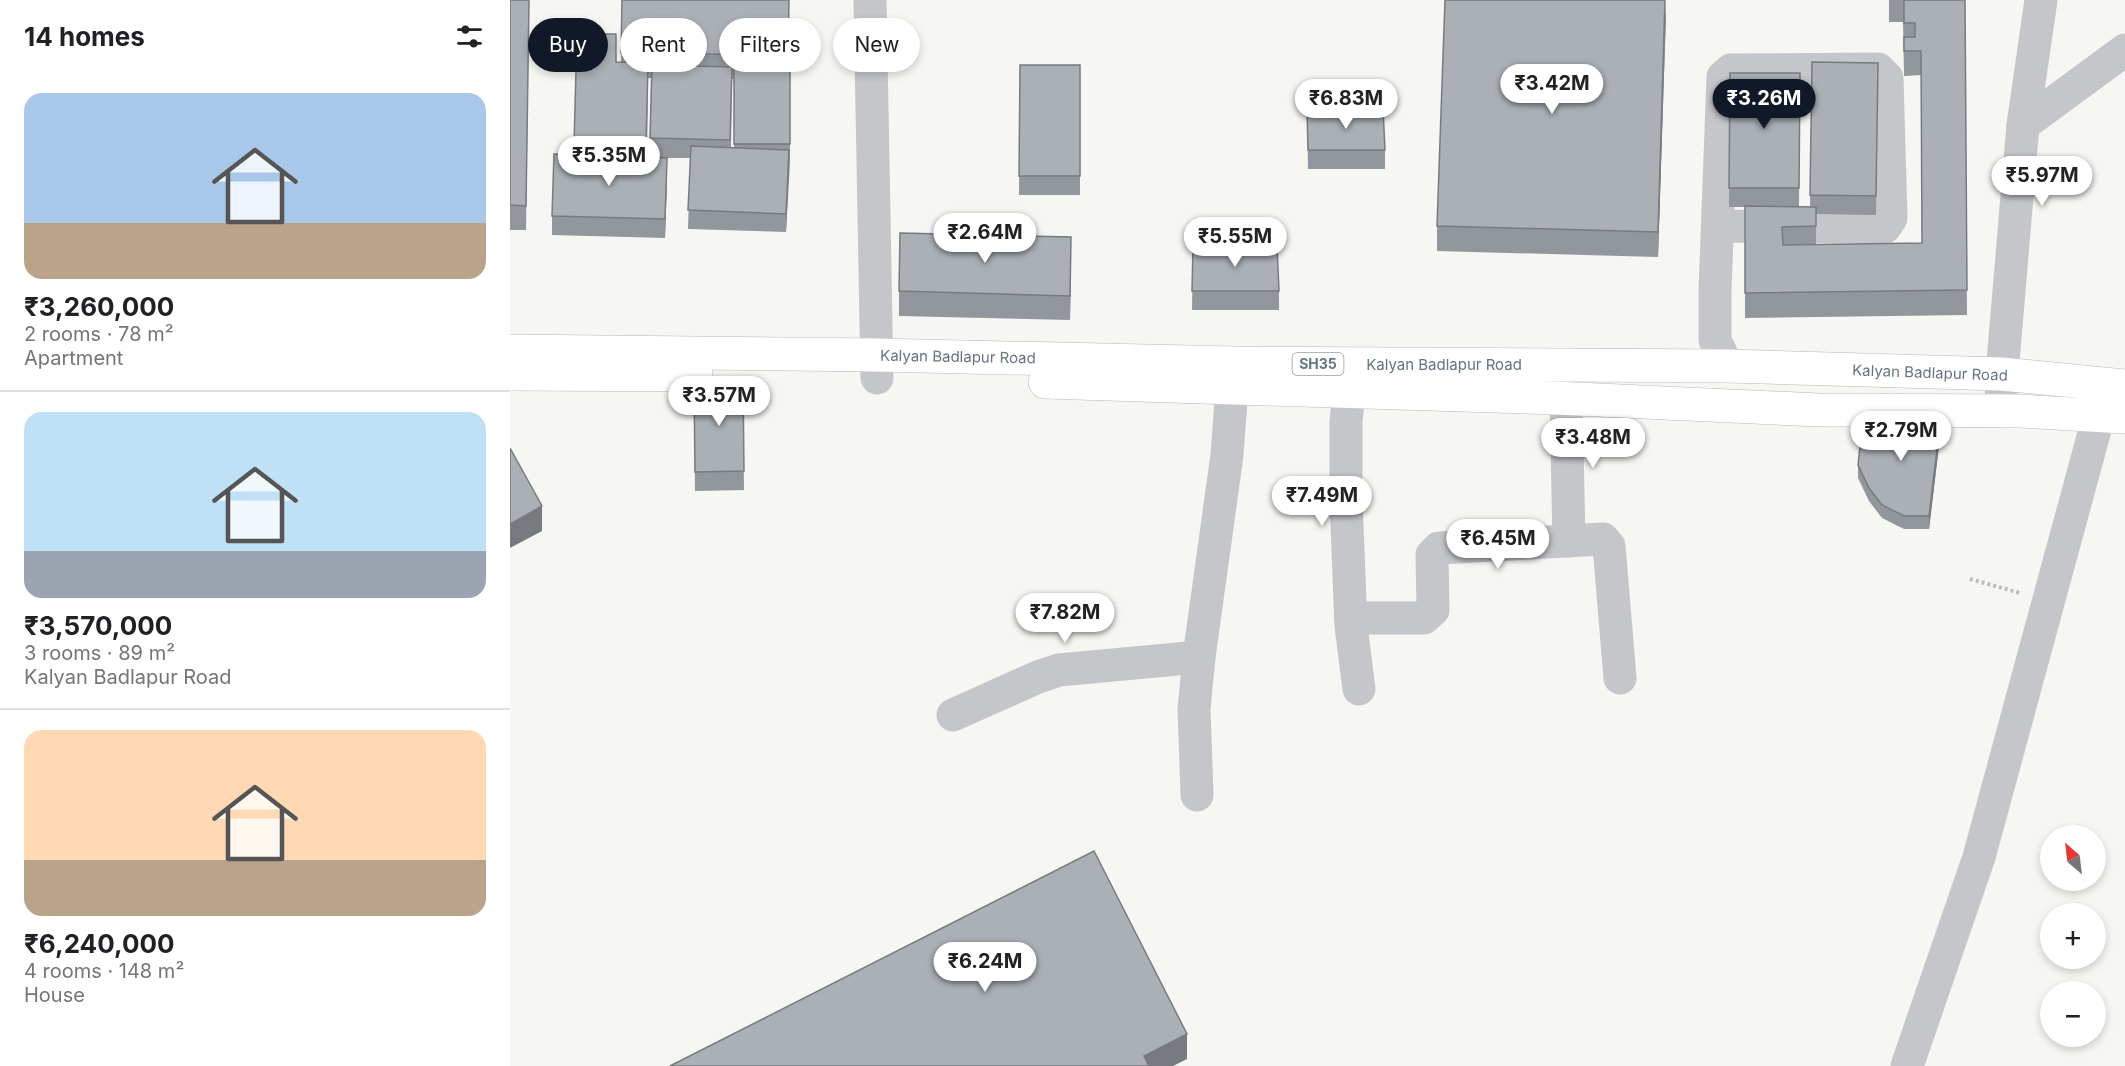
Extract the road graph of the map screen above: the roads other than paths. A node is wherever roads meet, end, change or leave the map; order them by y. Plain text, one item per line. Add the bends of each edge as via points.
1 (870, 0) edge
2 (2041, 0) edge
3 (2125, 50) edge
4 (2024, 125) junction
5 (1728, 226) junction
6 (510, 351) edge
7 (1727, 366) junction
8 (878, 367) junction
9 (1866, 372) junction
10 (510, 374) edge
11 (2002, 374) junction
12 (1350, 377) junction
13 (2125, 386) edge
14 (1232, 387) junction
15 (1566, 398) junction
16 (1726, 405) junction
17 (1863, 411) junction
18 (2001, 411) junction
19 (2112, 416) edge
20 (1569, 541) junction
21 (1351, 618) junction
22 (1199, 657) junction
23 (1620, 678) dead end
24 (1359, 689) dead end
25 (953, 715) dead end
26 (1197, 795) dead end
27 (1907, 1066) edge

1 - 8 street
2 - 4 street
3 - 4 street
4 - 11 street
5 - 5 street via 1885,227 1891,218 1887,78 1878,69 1731,70 1723,77
5 - 7 street via 1715,340
6 - 8 main road, Kalyan Badlapur Road / SH35
7 - 9 main road, Kalyan Badlapur Road / SH35
7 - 12 main road, Kalyan Badlapur Road / SH35
7 - 16 street
8 - 10 main road, Kalyan Badlapur Road / SH35
8 - 12 main road, Kalyan Badlapur Road / SH35
8 - 14 main road, Kalyan Badlapur Road / SH35
9 - 11 main road, Kalyan Badlapur Road / SH35
9 - 17 main road
11 - 13 main road, Kalyan Badlapur Road / SH35
11 - 18 street
12 - 14 main road, Kalyan Badlapur Road / SH35
12 - 15 main road, Kalyan Badlapur Road / SH35
12 - 21 street via 1346,421
14 - 22 street via 1227,455
15 - 16 main road, Kalyan Badlapur Road / SH35
15 - 20 street
16 - 17 main road, Kalyan Badlapur Road / SH35
17 - 18 main road, Kalyan Badlapur Road / SH35
18 - 19 main road, Kalyan Badlapur Road / SH35
19 - 27 street via 1979,857
20 - 21 street via 1438,548 1432,555 1432,610 1424,618
20 - 23 street via 1603,539 1609,546
21 - 24 street
22 - 25 street via 1059,670
22 - 26 street via 1194,709

